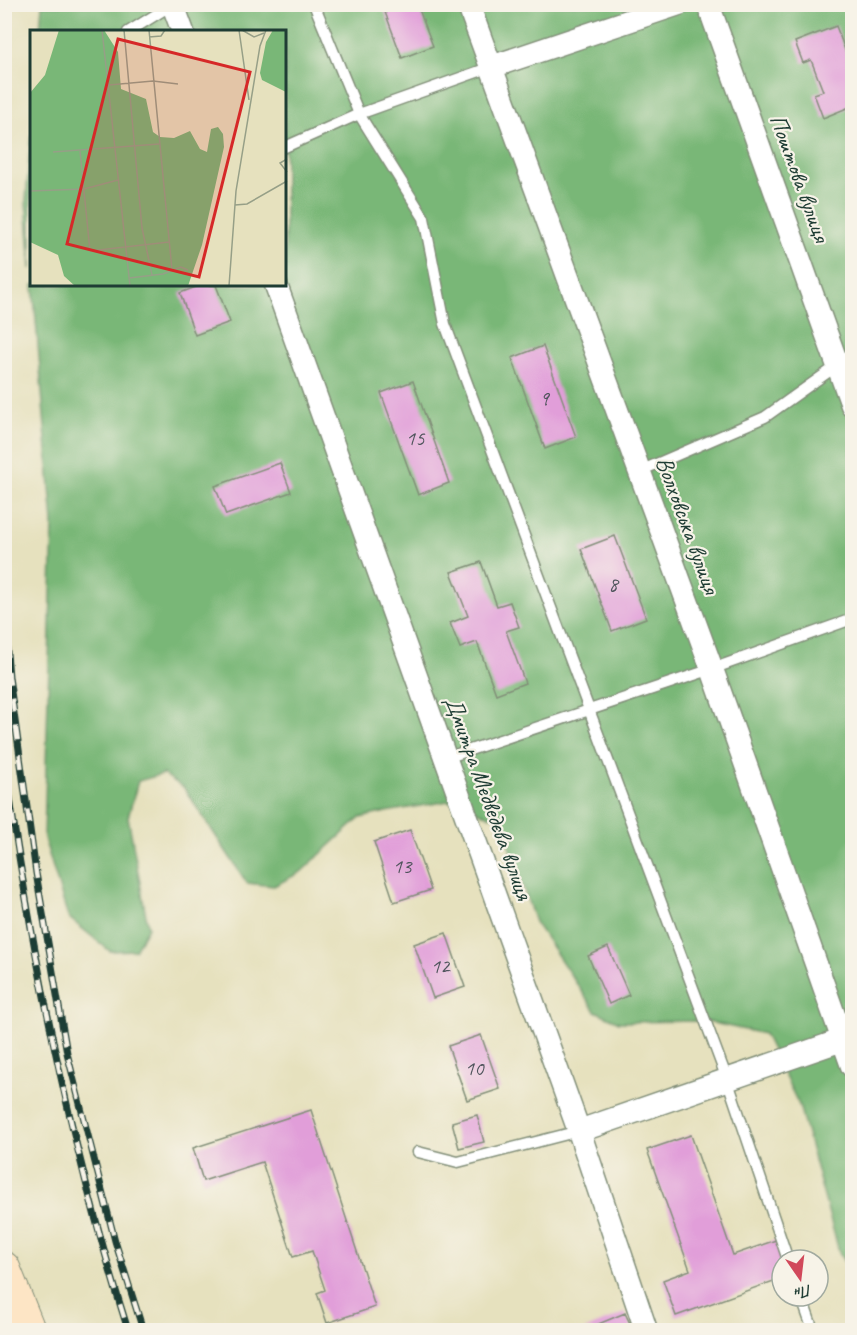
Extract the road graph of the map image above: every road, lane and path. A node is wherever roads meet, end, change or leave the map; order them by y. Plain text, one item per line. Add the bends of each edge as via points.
1 (314, 4) edge
2 (468, 4) edge
3 (679, 4) edge
4 (708, 4) edge
5 (173, 5) edge
6 (131, 30) edge
7 (182, 30) edge
8 (491, 67) junction
9 (359, 114) junction
10 (286, 147) edge
11 (276, 286) edge
12 (845, 364) edge
13 (852, 405) edge
14 (640, 471) junction
15 (852, 619) edge
16 (712, 669) junction
17 (589, 710) junction
18 (446, 758) junction
19 (842, 1040) junction
20 (852, 1066) edge
21 (727, 1079) junction
22 (579, 1131) junction
23 (418, 1152) dead end
24 (784, 1248) edge
25 (4, 1268) edge
26 (805, 1308) edge
27 (29, 1330) edge
28 (646, 1330) edge
29 (813, 1330) edge

1 - 9 lane
2 - 8 street, Волховська вулиця
3 - 8 street
4 - 12 street, Поштова вулиця
5 - 6 lane
5 - 7 street
8 - 9 lane
8 - 14 street, Волховська вулиця
9 - 10 lane
9 - 17 lane via 424,218 445,324
11 - 18 street, Дмитра Медведєва вулиця
12 - 13 street, Поштова вулиця
12 - 14 lane via 765,417
14 - 16 street, Волховська вулиця
15 - 16 lane
16 - 17 lane
16 - 19 street, Волховська вулиця
17 - 18 lane
17 - 21 lane
18 - 22 street, Дмитра Медведєва вулиця
19 - 20 street, Волховська вулиця
19 - 21 street
21 - 22 street
21 - 24 lane
22 - 23 lane via 458,1162
22 - 28 street, Дмитра Медведєва вулиця
25 - 27 main road
26 - 29 lane

